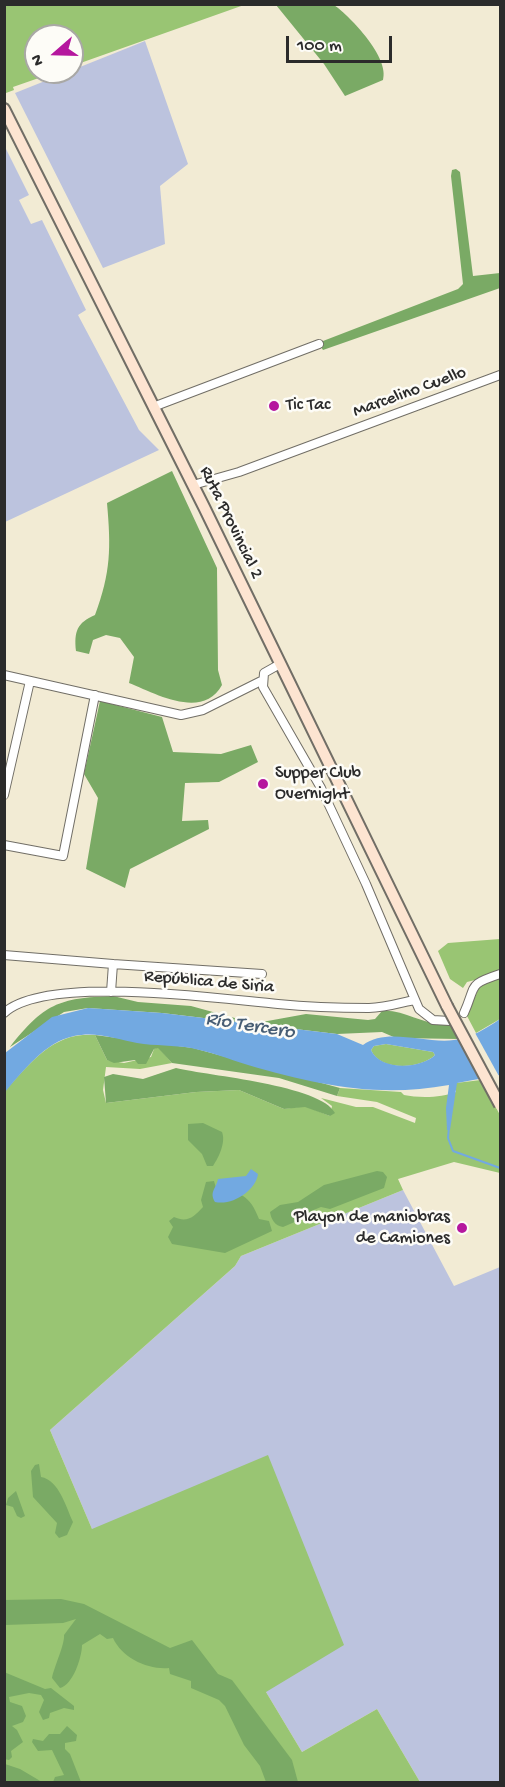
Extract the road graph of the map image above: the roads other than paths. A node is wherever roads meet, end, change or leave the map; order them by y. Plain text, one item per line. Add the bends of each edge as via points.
1 (4, 109) edge
2 (319, 344) dead end
3 (501, 375) edge
4 (153, 407) junction
5 (193, 485) junction
6 (280, 664) junction
7 (4, 675) edge
8 (262, 680) junction
9 (30, 681) junction
10 (95, 695) junction
11 (8, 758) edge
12 (4, 795) edge
13 (4, 845) edge
14 (4, 955) edge
15 (113, 964) junction
16 (262, 974) dead end
17 (501, 974) edge
18 (111, 992) junction
19 (414, 1000) junction
20 (450, 1004) junction
21 (4, 1013) edge
22 (464, 1013) dead end
23 (450, 1021) dead end
24 (501, 1090) edge
25 (501, 1105) edge

1 - 4 main road, Ruta Provincial 2
2 - 4 street
3 - 5 street, Marcelino Cuello via 239,472
4 - 5 main road, Ruta Provincial 2
5 - 6 main road, Ruta Provincial 2
6 - 8 street via 264,673
6 - 20 main road, Ruta Provincial 2 via 421,954
7 - 9 street
8 - 10 street via 191,714 181,715
8 - 19 street via 321,788
9 - 10 street
9 - 11 street
10 - 13 street via 63,856
11 - 12 street
14 - 15 street
15 - 16 street
15 - 18 street
17 - 22 street via 475,984
18 - 19 street, República de Siria via 128,990 371,1008
18 - 21 street, República de Siria via 46,996
19 - 23 street via 426,1017
20 - 24 main road, Ruta Provincial 2
20 - 25 main road, Ruta Provincial 2, bridge

